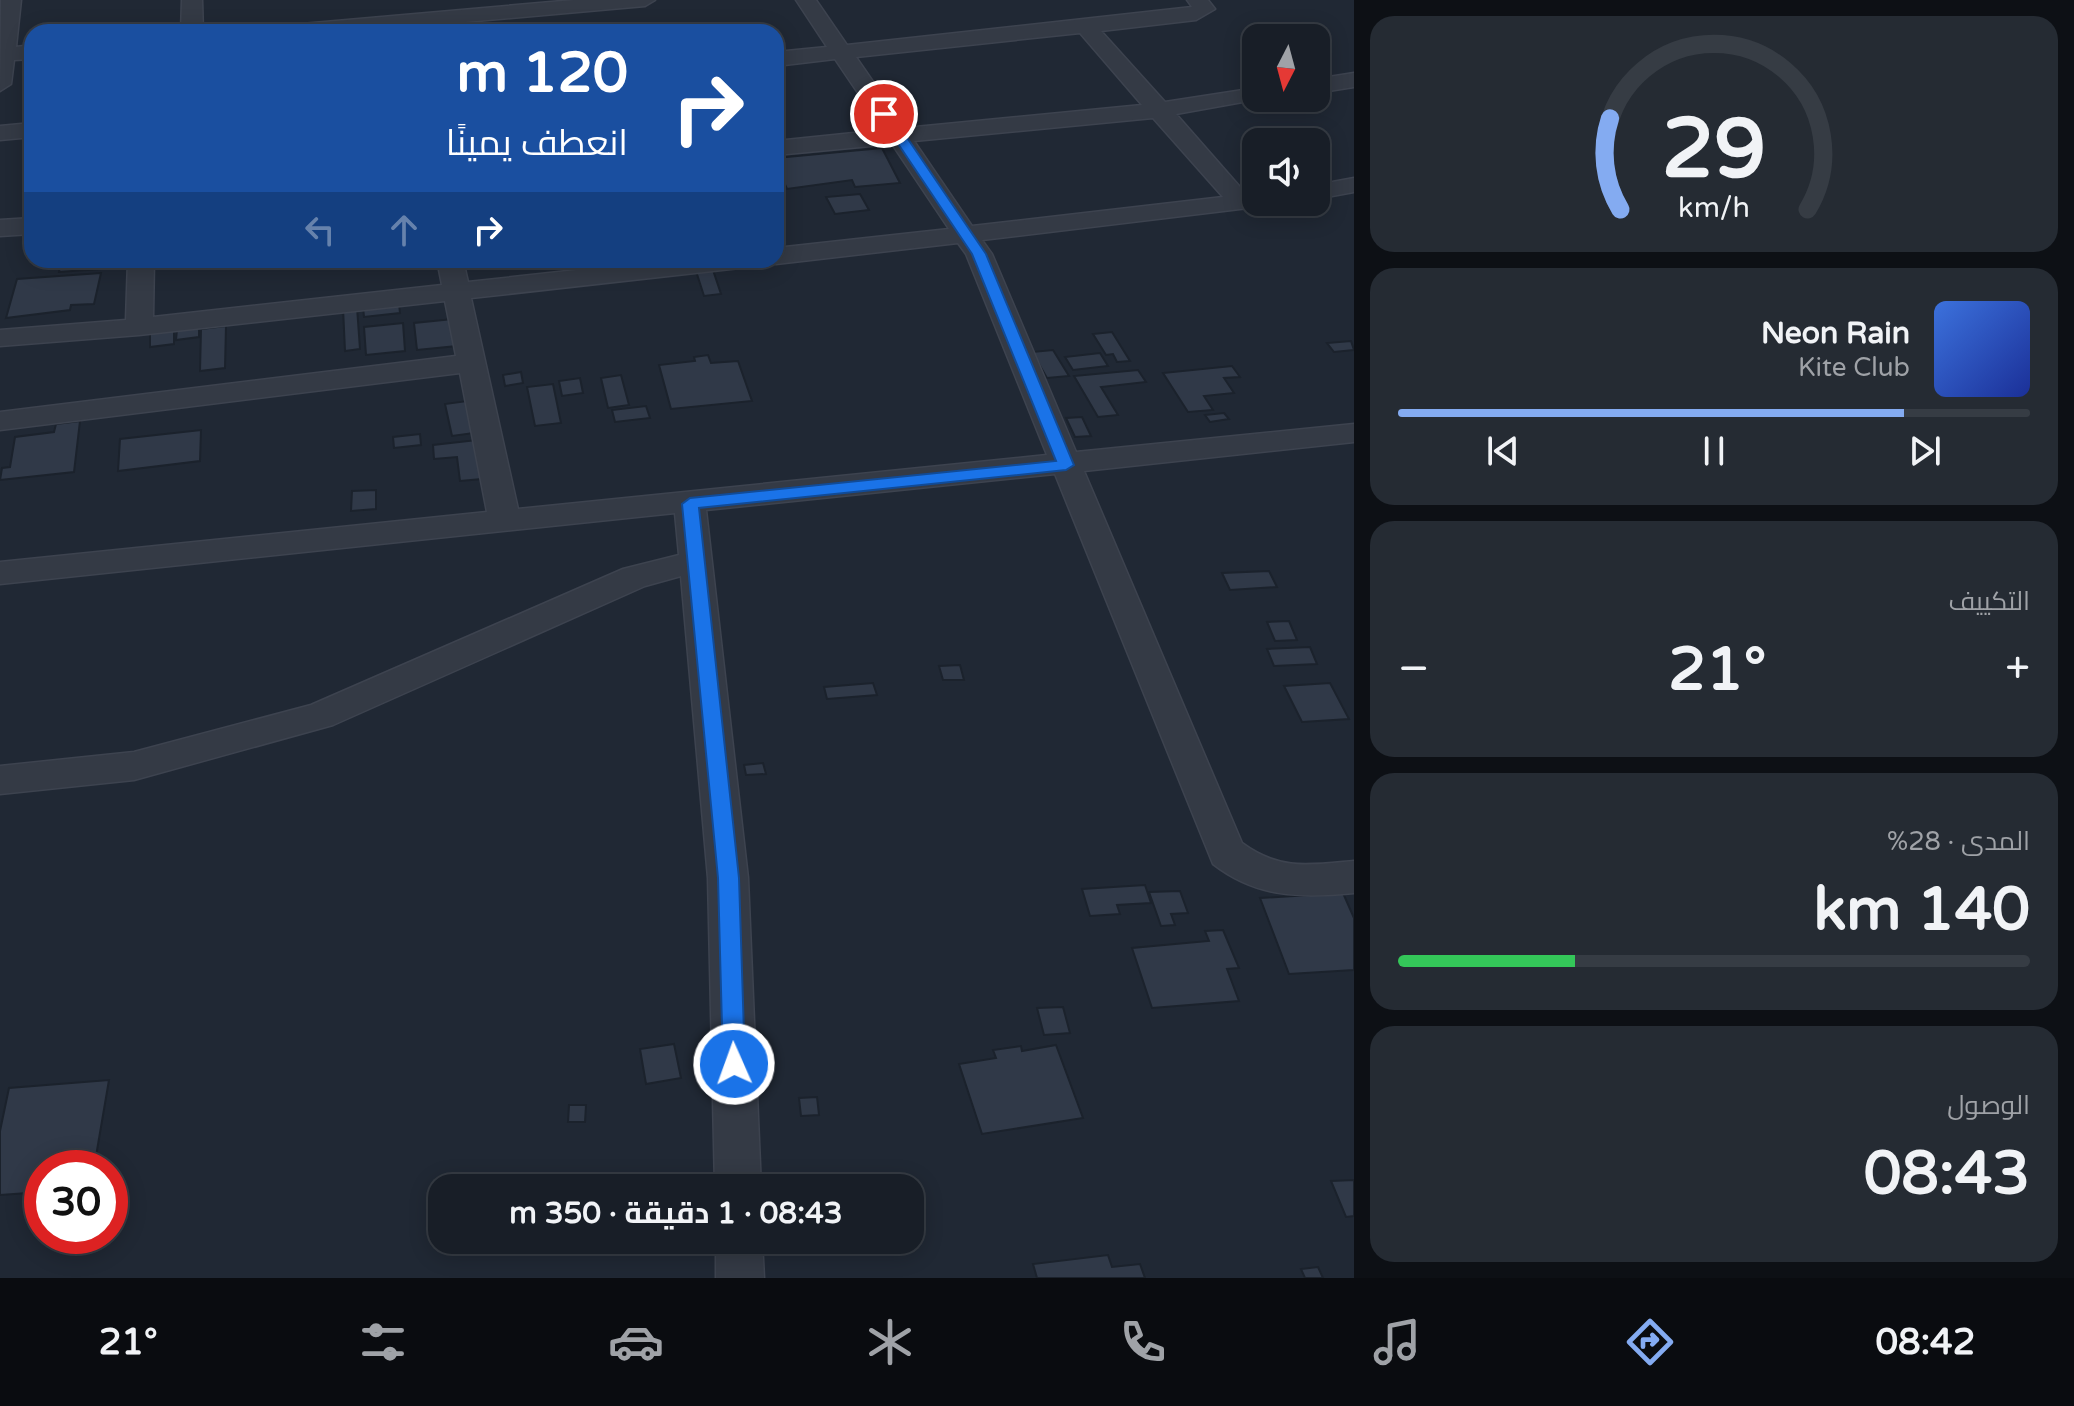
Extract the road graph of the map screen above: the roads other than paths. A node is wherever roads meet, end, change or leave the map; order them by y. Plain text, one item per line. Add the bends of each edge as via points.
1 (11, 0) edge
2 (192, 0) edge
3 (391, 0) edge
4 (645, 0) edge
5 (806, 0) edge
6 (1197, 0) edge
7 (192, 24) edge
8 (397, 24) edge
9 (425, 24) edge
10 (1087, 28) junction
11 (841, 52) junction
12 (24, 53) edge
13 (2, 55) edge
14 (784, 58) edge
15 (1354, 80) edge
16 (0, 84) edge
17 (1330, 84) edge
18 (1242, 97) edge
19 (1160, 110) junction
20 (24, 131) edge
21 (0, 133) edge
22 (899, 134) junction
23 (784, 147) edge
24 (1354, 185) edge
25 (1330, 189) edge
26 (1242, 195) edge
27 (1242, 203) edge
28 (24, 226) edge
29 (0, 228) edge
30 (967, 234) junction
31 (784, 255) edge
32 (141, 268) edge
33 (452, 268) edge
34 (669, 268) edge
35 (456, 292) junction
36 (139, 327) junction
37 (0, 338) edge
38 (472, 363) junction
39 (0, 421) edge
40 (1354, 433) edge
41 (1066, 465) junction
42 (690, 504) junction
43 (505, 521) junction
44 (694, 562) junction
45 (0, 573) edge
46 (0, 780) edge
47 (1354, 877) edge
48 (738, 1174) edge
49 (739, 1254) edge
50 (740, 1278) edge

1 - 13 street
2 - 7 street
3 - 8 street
4 - 9 street
5 - 11 street
6 - 10 street via 1204,11
10 - 11 street
10 - 19 street
11 - 14 street
11 - 22 street
12 - 13 street
13 - 16 street
15 - 17 street
18 - 19 street
19 - 22 street
19 - 26 street
20 - 21 street
22 - 23 street
22 - 30 street
24 - 25 street
27 - 30 street
28 - 29 street
30 - 31 street
30 - 41 street
32 - 36 street
33 - 35 street
34 - 35 street
35 - 36 street
35 - 38 street
36 - 37 street
38 - 39 street
38 - 43 street
40 - 41 street
41 - 42 street
41 - 47 street via 1227,853 1249,872 1277,879
42 - 43 street
42 - 44 street
43 - 45 street
44 - 46 street via 635,577 320,716 134,766
44 - 48 street via 728,878
49 - 50 street

